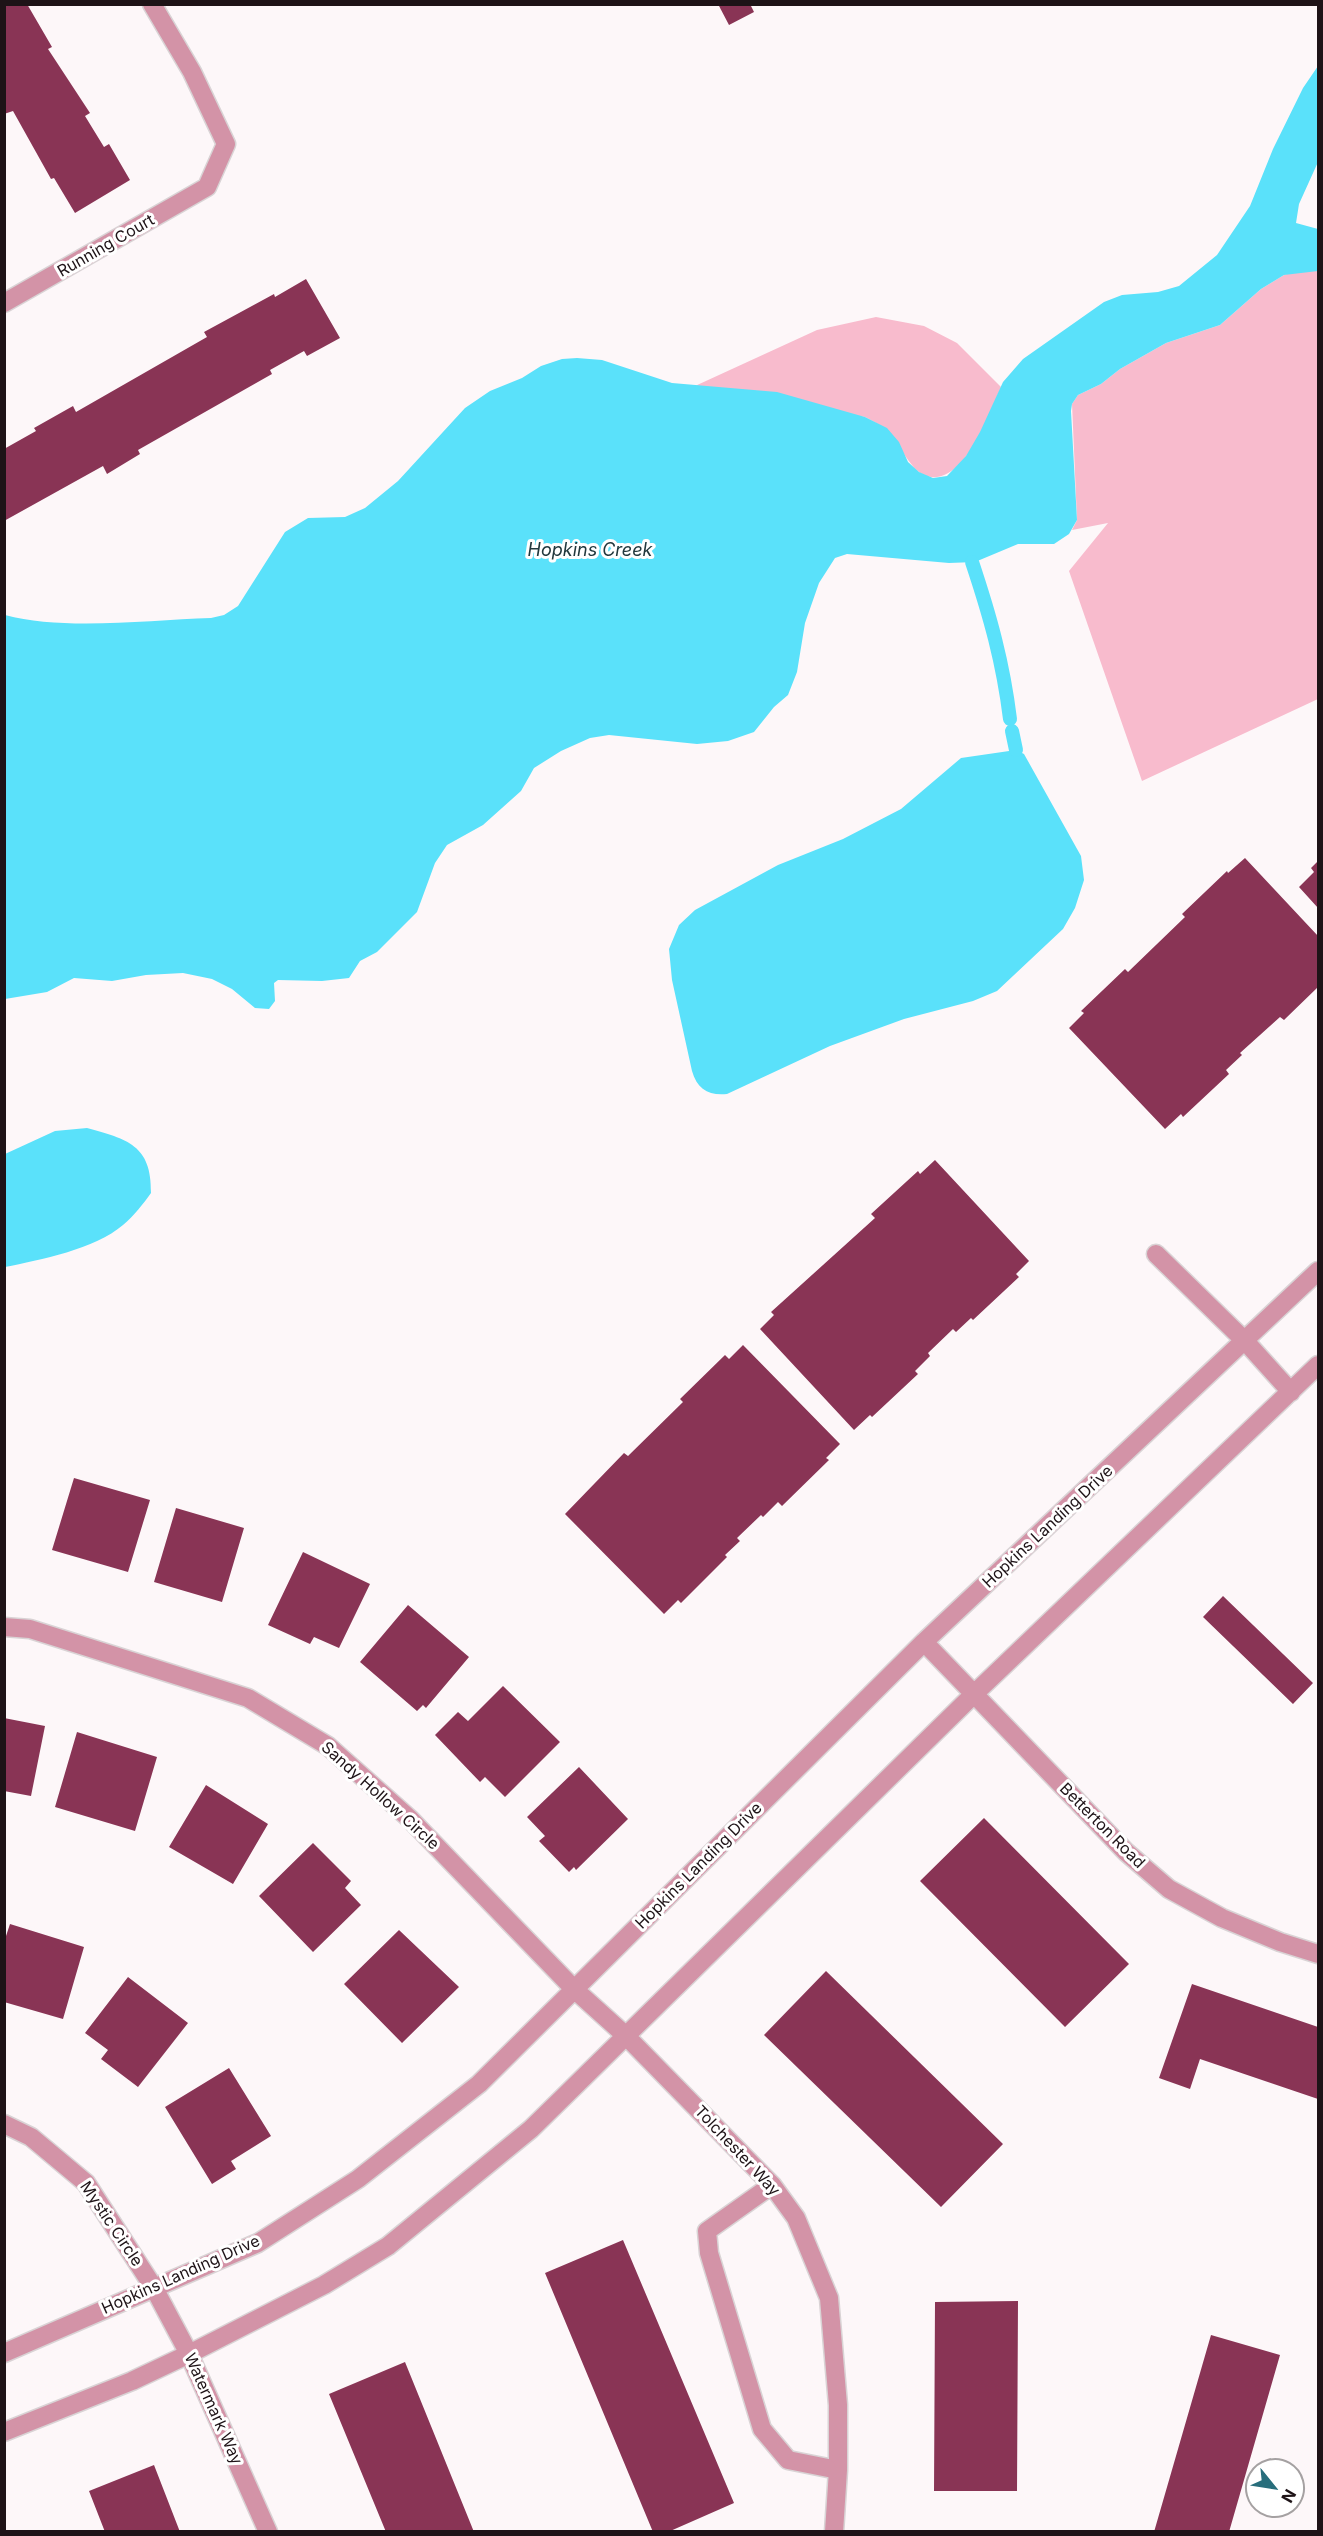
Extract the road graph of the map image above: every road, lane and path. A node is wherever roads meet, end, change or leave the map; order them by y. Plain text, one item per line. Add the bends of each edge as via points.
1 (152, 4) edge
2 (4, 303) edge
3 (1156, 1254) dead end
4 (1318, 1271) edge
5 (1246, 1342) junction
6 (1318, 1365) edge
7 (1291, 1392) junction
8 (4, 1627) edge
9 (924, 1642) junction
10 (973, 1695) junction
11 (1318, 1954) edge
12 (574, 1989) junction
13 (625, 2036) junction
14 (4, 2124) edge
15 (772, 2186) junction
16 (154, 2288) junction
17 (4, 2352) edge
18 (189, 2354) junction
19 (4, 2432) edge
20 (838, 2470) junction
21 (268, 2532) edge
22 (834, 2532) edge

1 - 2 street, Running Court via 192,72 226,144 207,188
3 - 5 street
4 - 5 street, Hopkins Landing Drive
5 - 7 street
5 - 9 street, Hopkins Landing Drive
6 - 7 street
7 - 10 street
8 - 12 street, Sandy Hollow Circle via 30,1629 248,1698 328,1746 410,1819
9 - 10 street, Betterton Road
9 - 12 street, Hopkins Landing Drive
10 - 11 street, Betterton Road via 1126,1852 1169,1889 1222,1918
10 - 13 street
12 - 13 street, Tolchester Way
12 - 16 street, Hopkins Landing Drive via 478,2084 357,2179 258,2242
13 - 15 street, Tolchester Way
13 - 18 street via 531,2129 388,2246 324,2285
14 - 16 street, Mystic Circle via 31,2137 86,2183
15 - 20 street, Tolchester Way via 796,2218 829,2298 838,2405
15 - 20 street via 708,2231 709,2253 762,2429 788,2460
16 - 17 street, Hopkins Landing Drive
16 - 18 street, Watermark Way
18 - 19 street
18 - 21 street, Watermark Way
20 - 22 street, Tolchester Way

